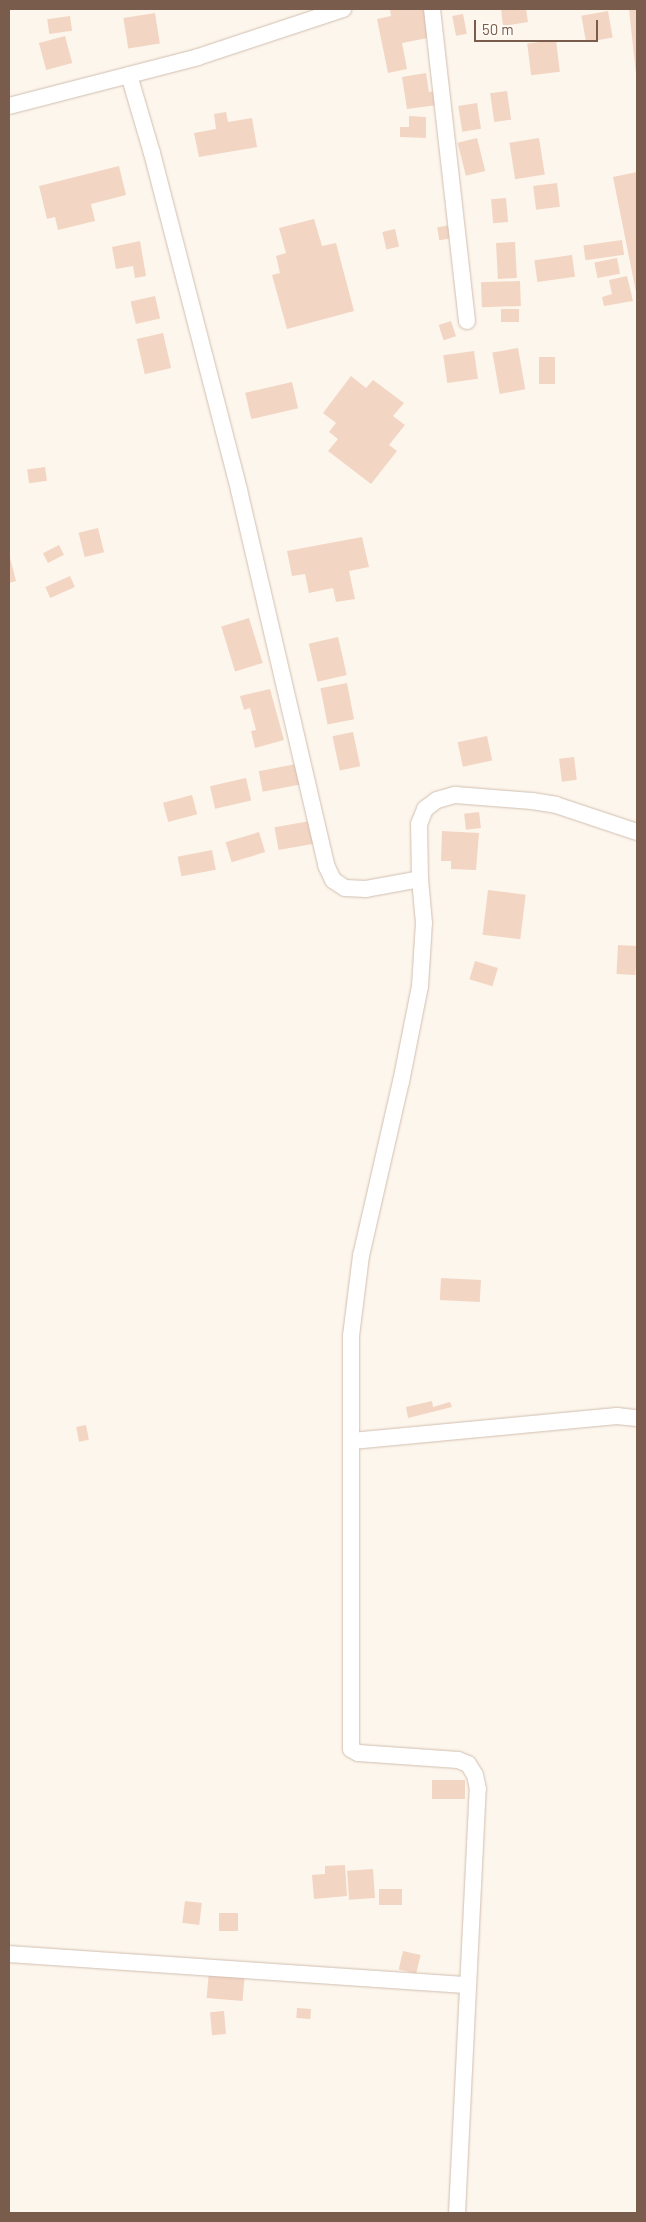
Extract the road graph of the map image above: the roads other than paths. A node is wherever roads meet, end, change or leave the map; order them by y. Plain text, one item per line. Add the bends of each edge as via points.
1 (343, 9) edge
2 (432, 9) edge
3 (129, 75) junction
4 (9, 106) edge
5 (467, 321) dead end
6 (637, 832) edge
7 (420, 879) junction
8 (637, 1418) edge
9 (352, 1441) junction
10 (9, 1954) edge
11 (468, 1985) junction
12 (457, 2213) edge

1 - 3 street via 198,57
2 - 5 street
3 - 4 street
3 - 7 street via 239,490 326,864 333,880 346,888 366,889
6 - 7 street via 556,805 455,795 436,800 425,809 419,824
7 - 9 street via 424,923 420,986 361,1256 351,1336
8 - 9 street via 617,1416
9 - 11 street via 351,1749 358,1753 458,1760 468,1764 475,1775 478,1789
10 - 11 street
11 - 12 street

